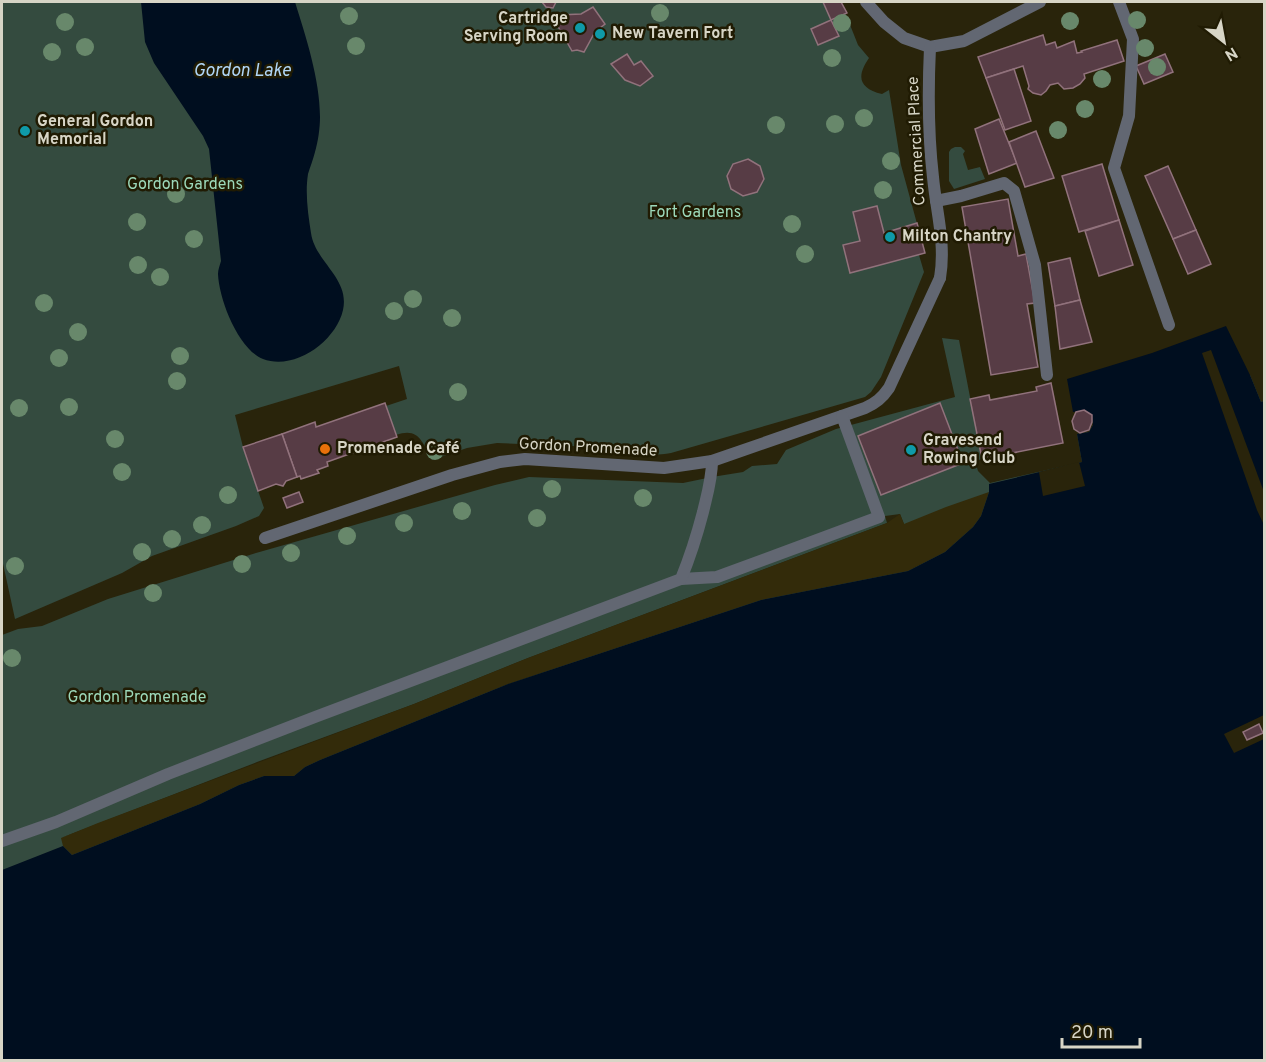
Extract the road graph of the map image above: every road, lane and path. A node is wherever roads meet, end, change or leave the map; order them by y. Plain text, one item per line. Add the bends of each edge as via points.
1 (866, 2) edge
2 (1040, 2) edge
3 (1119, 2) edge
4 (930, 47) junction
5 (936, 201) junction
6 (1169, 325) dead end
7 (1047, 375) dead end
8 (842, 416) junction
9 (712, 461) junction
10 (265, 538) dead end
11 (681, 579) junction
12 (2, 841) edge

1 - 4 street via 903,38
2 - 4 street via 964,41
3 - 6 street via 1133,39 1129,116 1114,168
4 - 5 street, Commercial Place via 930,135
5 - 7 street via 1004,183 1014,192 1035,265
5 - 8 street, Commercial Place via 943,260 940,277 882,397 875,404
8 - 9 street, Gordon Promenade
8 - 11 street via 879,517 717,577
9 - 10 street, Gordon Promenade via 664,468 525,459 500,462
9 - 11 street via 712,477 693,550
11 - 12 street via 315,717

